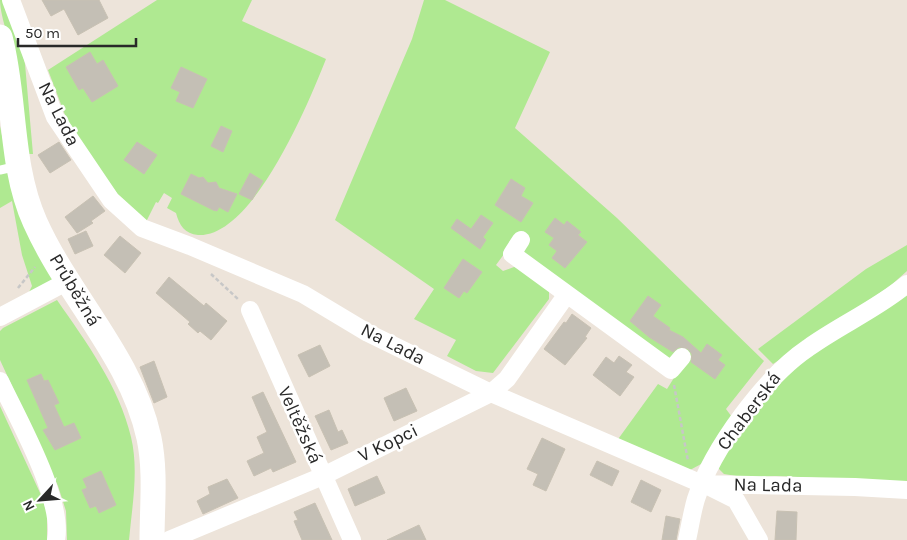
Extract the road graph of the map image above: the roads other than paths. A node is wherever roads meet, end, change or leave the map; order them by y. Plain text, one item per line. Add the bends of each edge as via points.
1 (11, 0) edge
2 (0, 37) edge
3 (9, 168) edge
4 (512, 253) dead end
5 (68, 281) junction
6 (907, 284) edge
7 (568, 294) junction
8 (250, 310) road end
9 (0, 317) edge
10 (677, 363) road end
11 (0, 381) edge
12 (491, 393) junction
13 (322, 476) junction
14 (697, 482) junction
15 (907, 490) edge
16 (56, 540) edge
17 (152, 540) edge
18 (169, 540) edge
19 (352, 540) edge
20 (687, 540) edge
21 (759, 540) edge

1 - 12 street, Na Lada via 55,117 111,200 142,228 303,294 368,333
2 - 3 street, Průběžná via 13,104
3 - 5 street, Průběžná
4 - 7 street
5 - 9 street
5 - 17 street, Průběžná via 137,397 149,438 153,469
6 - 14 street, Chaberská via 784,365 744,414
7 - 10 street
7 - 12 street, V Kopci via 507,379
8 - 13 street, Veltěžská
11 - 16 street via 47,485 56,516
12 - 13 street, V Kopci
12 - 14 street, Na Lada
13 - 18 street, V Kopci
13 - 19 street, Veltěžská
14 - 15 street, Na Lada
14 - 20 street, Chaberská
14 - 21 street via 736,500

